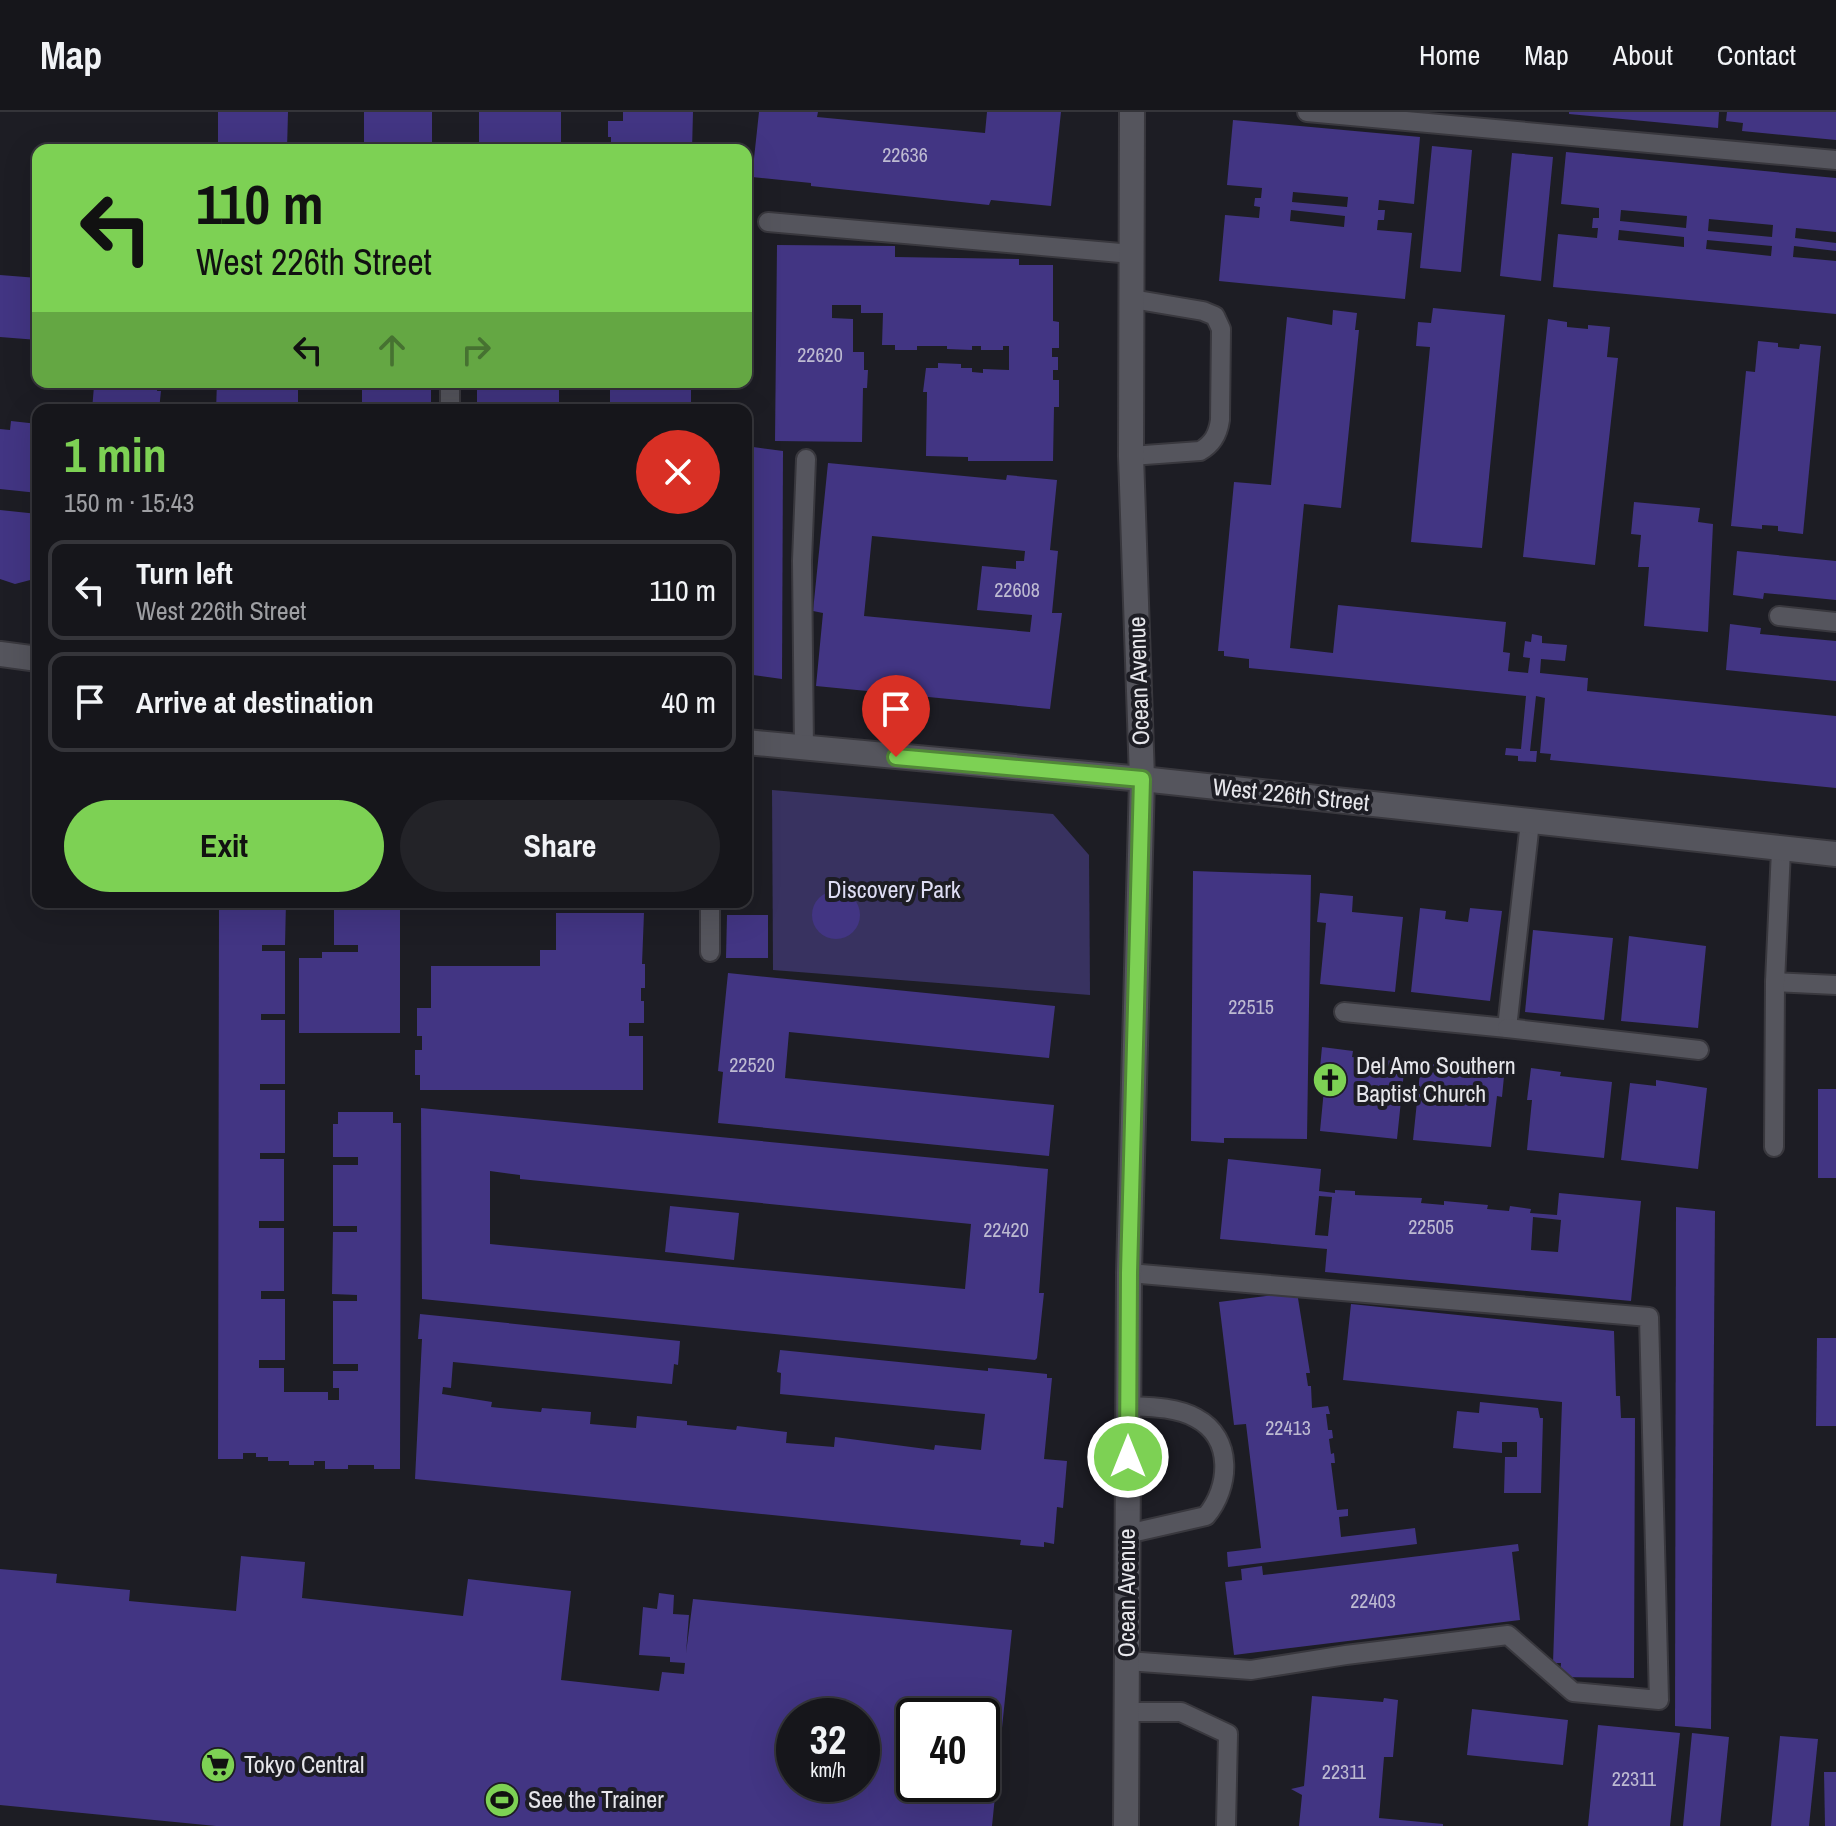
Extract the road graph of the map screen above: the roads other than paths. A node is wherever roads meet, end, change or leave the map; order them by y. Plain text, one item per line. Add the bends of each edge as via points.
1 (1132, 112) edge
2 (1307, 112) edge
3 (1836, 160) edge
4 (768, 222) dead end
5 (1132, 254) junction
6 (1132, 299) junction
7 (1131, 456) junction
8 (806, 459) dead end
9 (1779, 616) dead end
10 (1836, 622) edge
11 (0, 654) edge
12 (32, 658) edge
13 (752, 743) edge
14 (804, 749) junction
15 (1142, 779) junction
16 (1530, 822) junction
17 (1781, 850) junction
18 (1836, 854) edge
19 (710, 908) edge
20 (710, 952) dead end
21 (1775, 982) junction
22 (1836, 985) edge
23 (1344, 1012) dead end
24 (1507, 1028) junction
25 (1699, 1050) dead end
26 (1774, 1147) dead end
27 (1129, 1273) junction
28 (1128, 1406) junction
29 (1127, 1534) junction
30 (1127, 1661) junction
31 (1127, 1712) junction
32 (1126, 1826) edge
33 (1226, 1826) edge

1 - 5 street, Ocean Avenue
2 - 3 lane
4 - 5 lane
5 - 6 street, Ocean Avenue
6 - 7 street, Ocean Avenue
6 - 7 lane via 1203,311 1215,316 1221,329 1218,434 1200,451
7 - 15 street, Ocean Avenue
8 - 14 lane
9 - 10 lane
11 - 12 street
13 - 14 street, West 226th Street
14 - 15 street, West 226th Street
15 - 16 street, West 226th Street
15 - 27 street, Ocean Avenue
16 - 17 street, West 226th Street
16 - 24 lane
17 - 18 street, West 226th Street
17 - 21 lane
19 - 20 lane
21 - 22 lane
21 - 26 lane
23 - 24 lane
24 - 25 lane
27 - 28 street, Ocean Avenue
27 - 30 lane via 1649,1317 1659,1700 1573,1692 1508,1635 1251,1670
28 - 29 street, Ocean Avenue
28 - 29 lane via 1198,1418 1220,1445 1225,1479 1206,1516
29 - 30 street, Ocean Avenue
30 - 31 street, Ocean Avenue
31 - 32 street, Ocean Avenue
31 - 33 lane via 1181,1712 1228,1734

